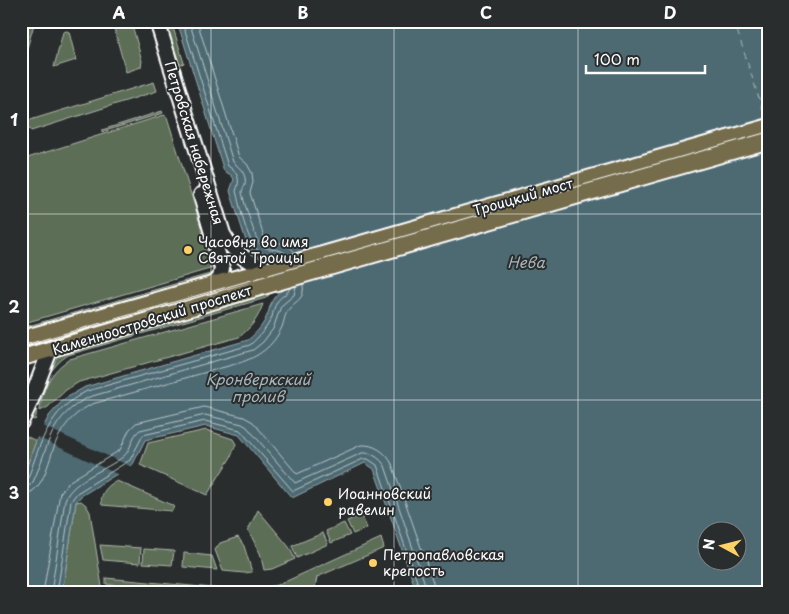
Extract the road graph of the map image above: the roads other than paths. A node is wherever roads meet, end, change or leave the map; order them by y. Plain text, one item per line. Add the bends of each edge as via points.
1 (148, 21) edge
2 (157, 21) edge
3 (768, 127) edge
4 (768, 142) edge
5 (222, 245) junction
6 (277, 273) junction
7 (214, 284) junction
8 (21, 339) edge
9 (50, 350) junction
10 (21, 358) edge
11 (21, 422) edge

1 - 5 main road, Петровская набережная via 203,201
2 - 5 main road, Петровская набережная via 223,234
3 - 6 main road, Троицкий мост
4 - 6 main road, Троицкий мост
5 - 6 main road, Петровская набережная
5 - 7 main road, Петровская набережная via 222,272
6 - 7 main road, Каменноостровский проспект
6 - 9 main road, Каменноостровский проспект
7 - 8 main road, Каменноостровский проспект
9 - 10 main road, Каменноостровский проспект
9 - 11 main road

